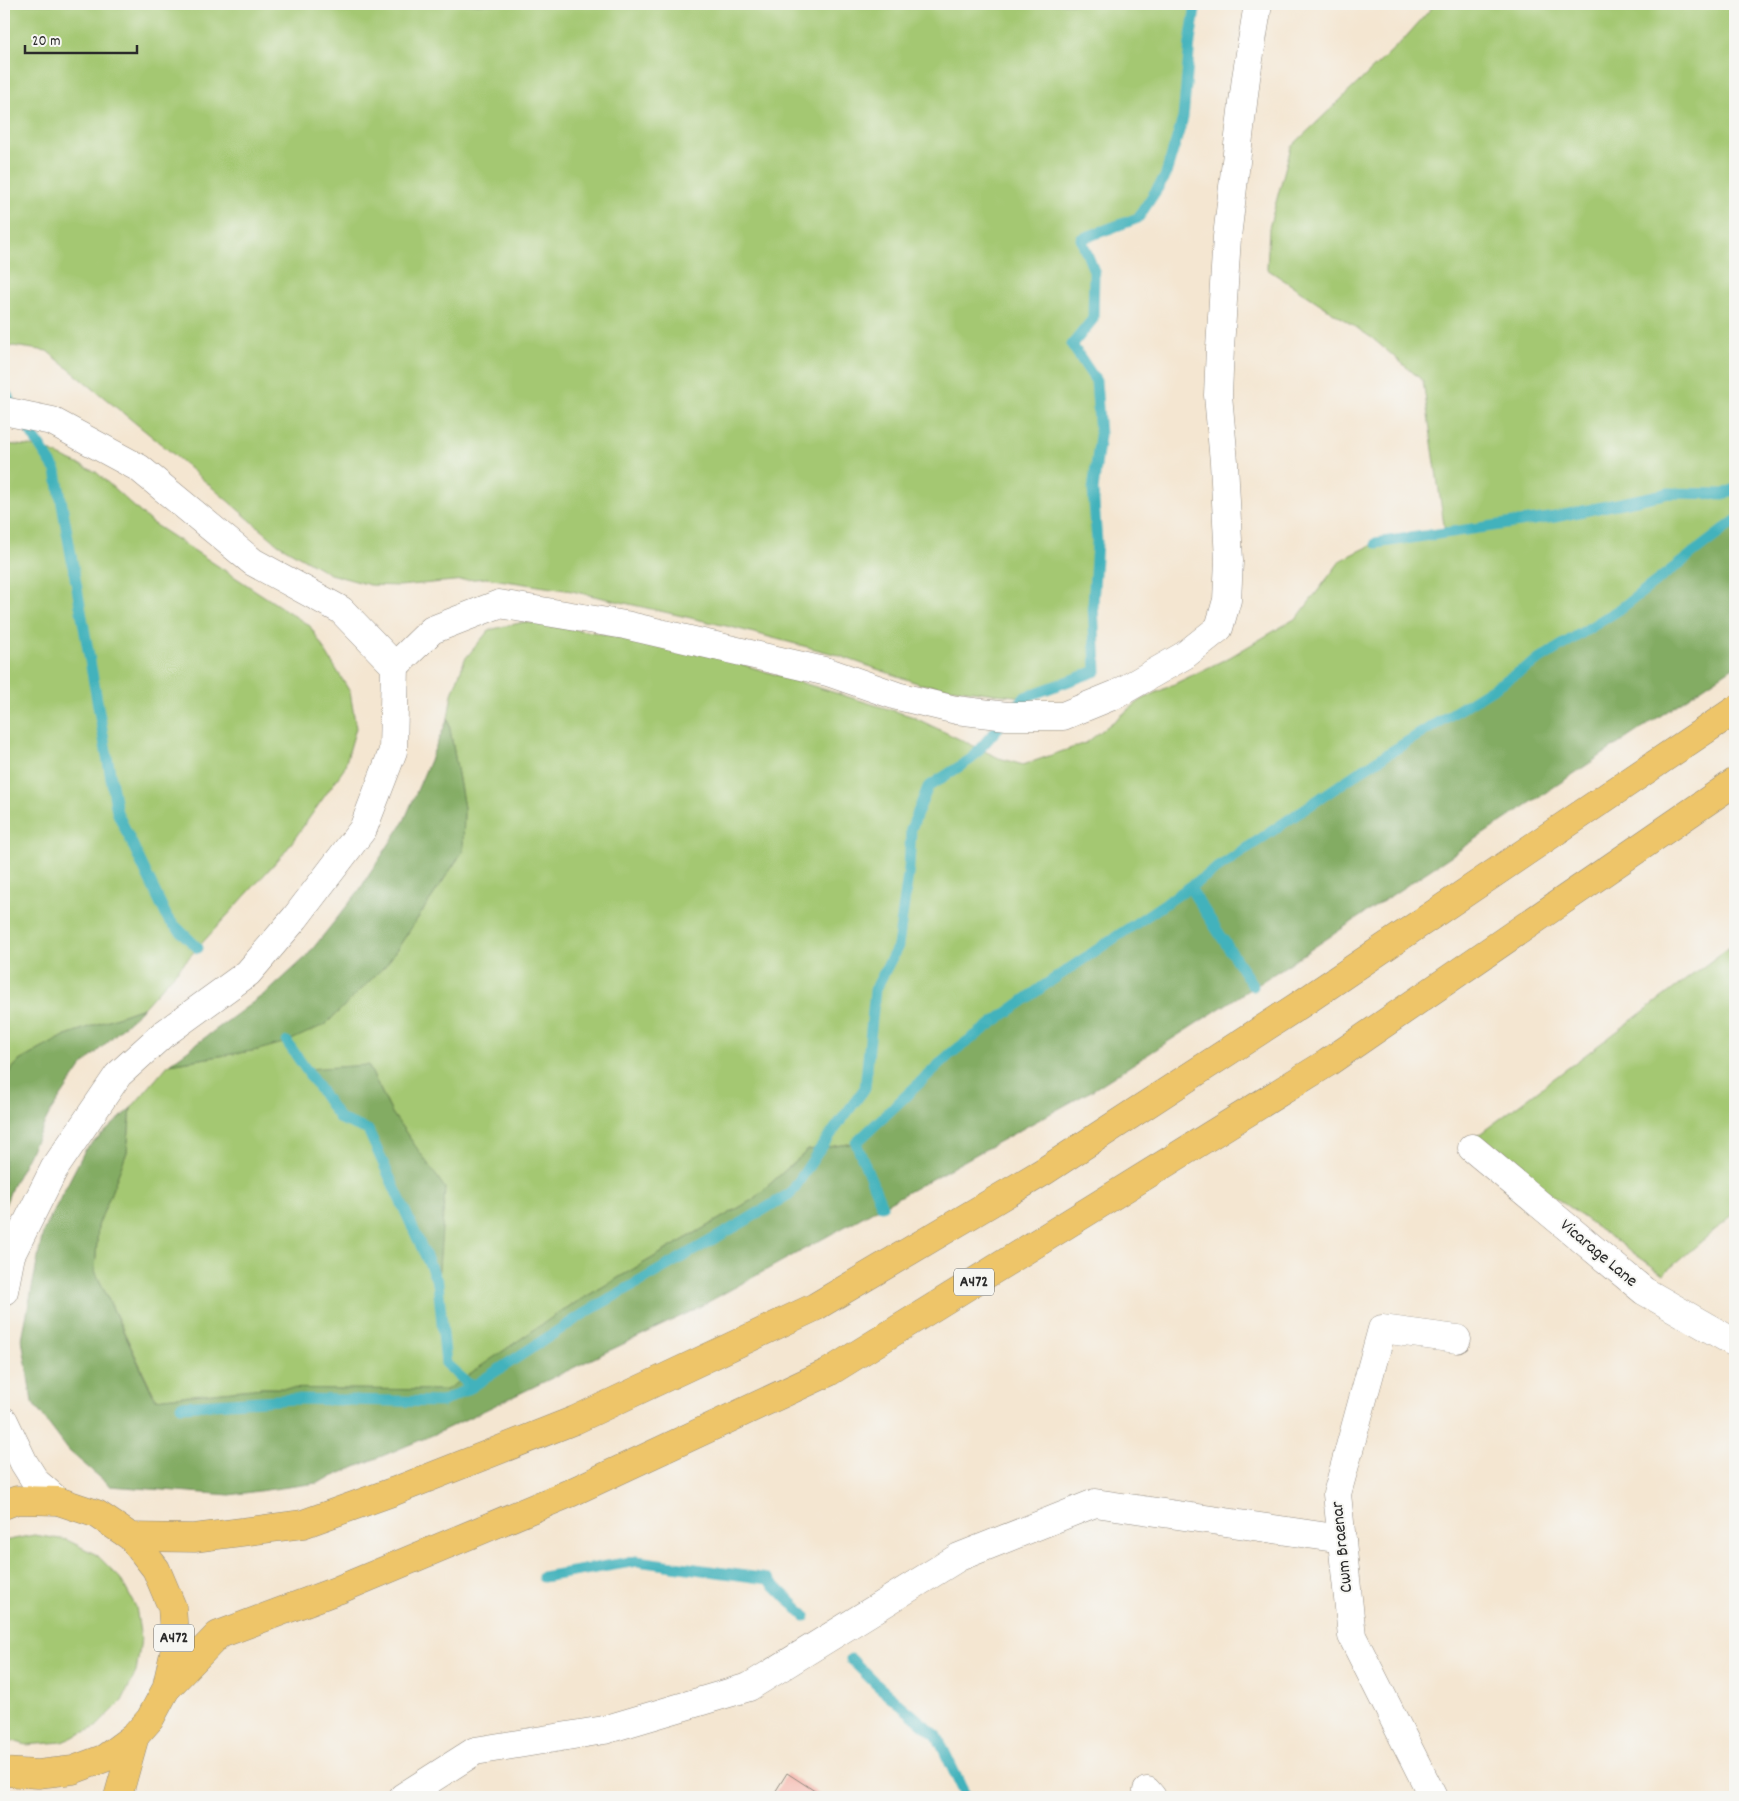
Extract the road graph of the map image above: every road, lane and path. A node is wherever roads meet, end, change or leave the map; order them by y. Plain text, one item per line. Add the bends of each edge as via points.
1 (1258, 4) edge
2 (4, 411) edge
3 (395, 666) junction
4 (1735, 710) edge
5 (1735, 782) edge
6 (1472, 1148) dead end
7 (4, 1291) edge
8 (1457, 1340) dead end
9 (1735, 1343) edge
10 (4, 1421) edge
11 (58, 1501) junction
12 (4, 1504) edge
13 (131, 1537) junction
14 (1342, 1539) junction
15 (166, 1689) junction
16 (135, 1736) junction
17 (4, 1772) edge
18 (118, 1797) edge
19 (403, 1797) edge
20 (1433, 1797) edge

1 - 3 street via 1227,237 1218,395 1229,561 1227,600 1219,628 1185,656 1117,694 1063,716 1007,716 956,710 897,696 828,672 625,625 498,604 432,630
2 - 3 street via 52,420 139,468 253,562 341,610
3 - 7 street via 393,751 363,829 248,973 161,1036 118,1075 54,1169 11,1254
4 - 13 main road via 1304,1002 1043,1172 815,1308 575,1420 303,1524 194,1538
5 - 15 main road, A472 via 1327,1063 829,1372 570,1493 338,1590 218,1635
6 - 9 street, Vicarage Lane via 1644,1292
8 - 14 street, Cwm Braenar via 1382,1329 1337,1494
10 - 11 street via 36,1482
11 - 12 main road, A472 via 16,1500
11 - 13 main road, A472 via 96,1514
13 - 15 main road, A472 via 156,1569 172,1607 175,1649
14 - 19 street via 1095,1503 959,1557 749,1687 604,1730 475,1751
14 - 20 street, Cwm Braenar via 1352,1636
15 - 16 main road, A472 via 150,1719
16 - 17 main road, A472 via 106,1758 73,1770 38,1774
16 - 18 main road

